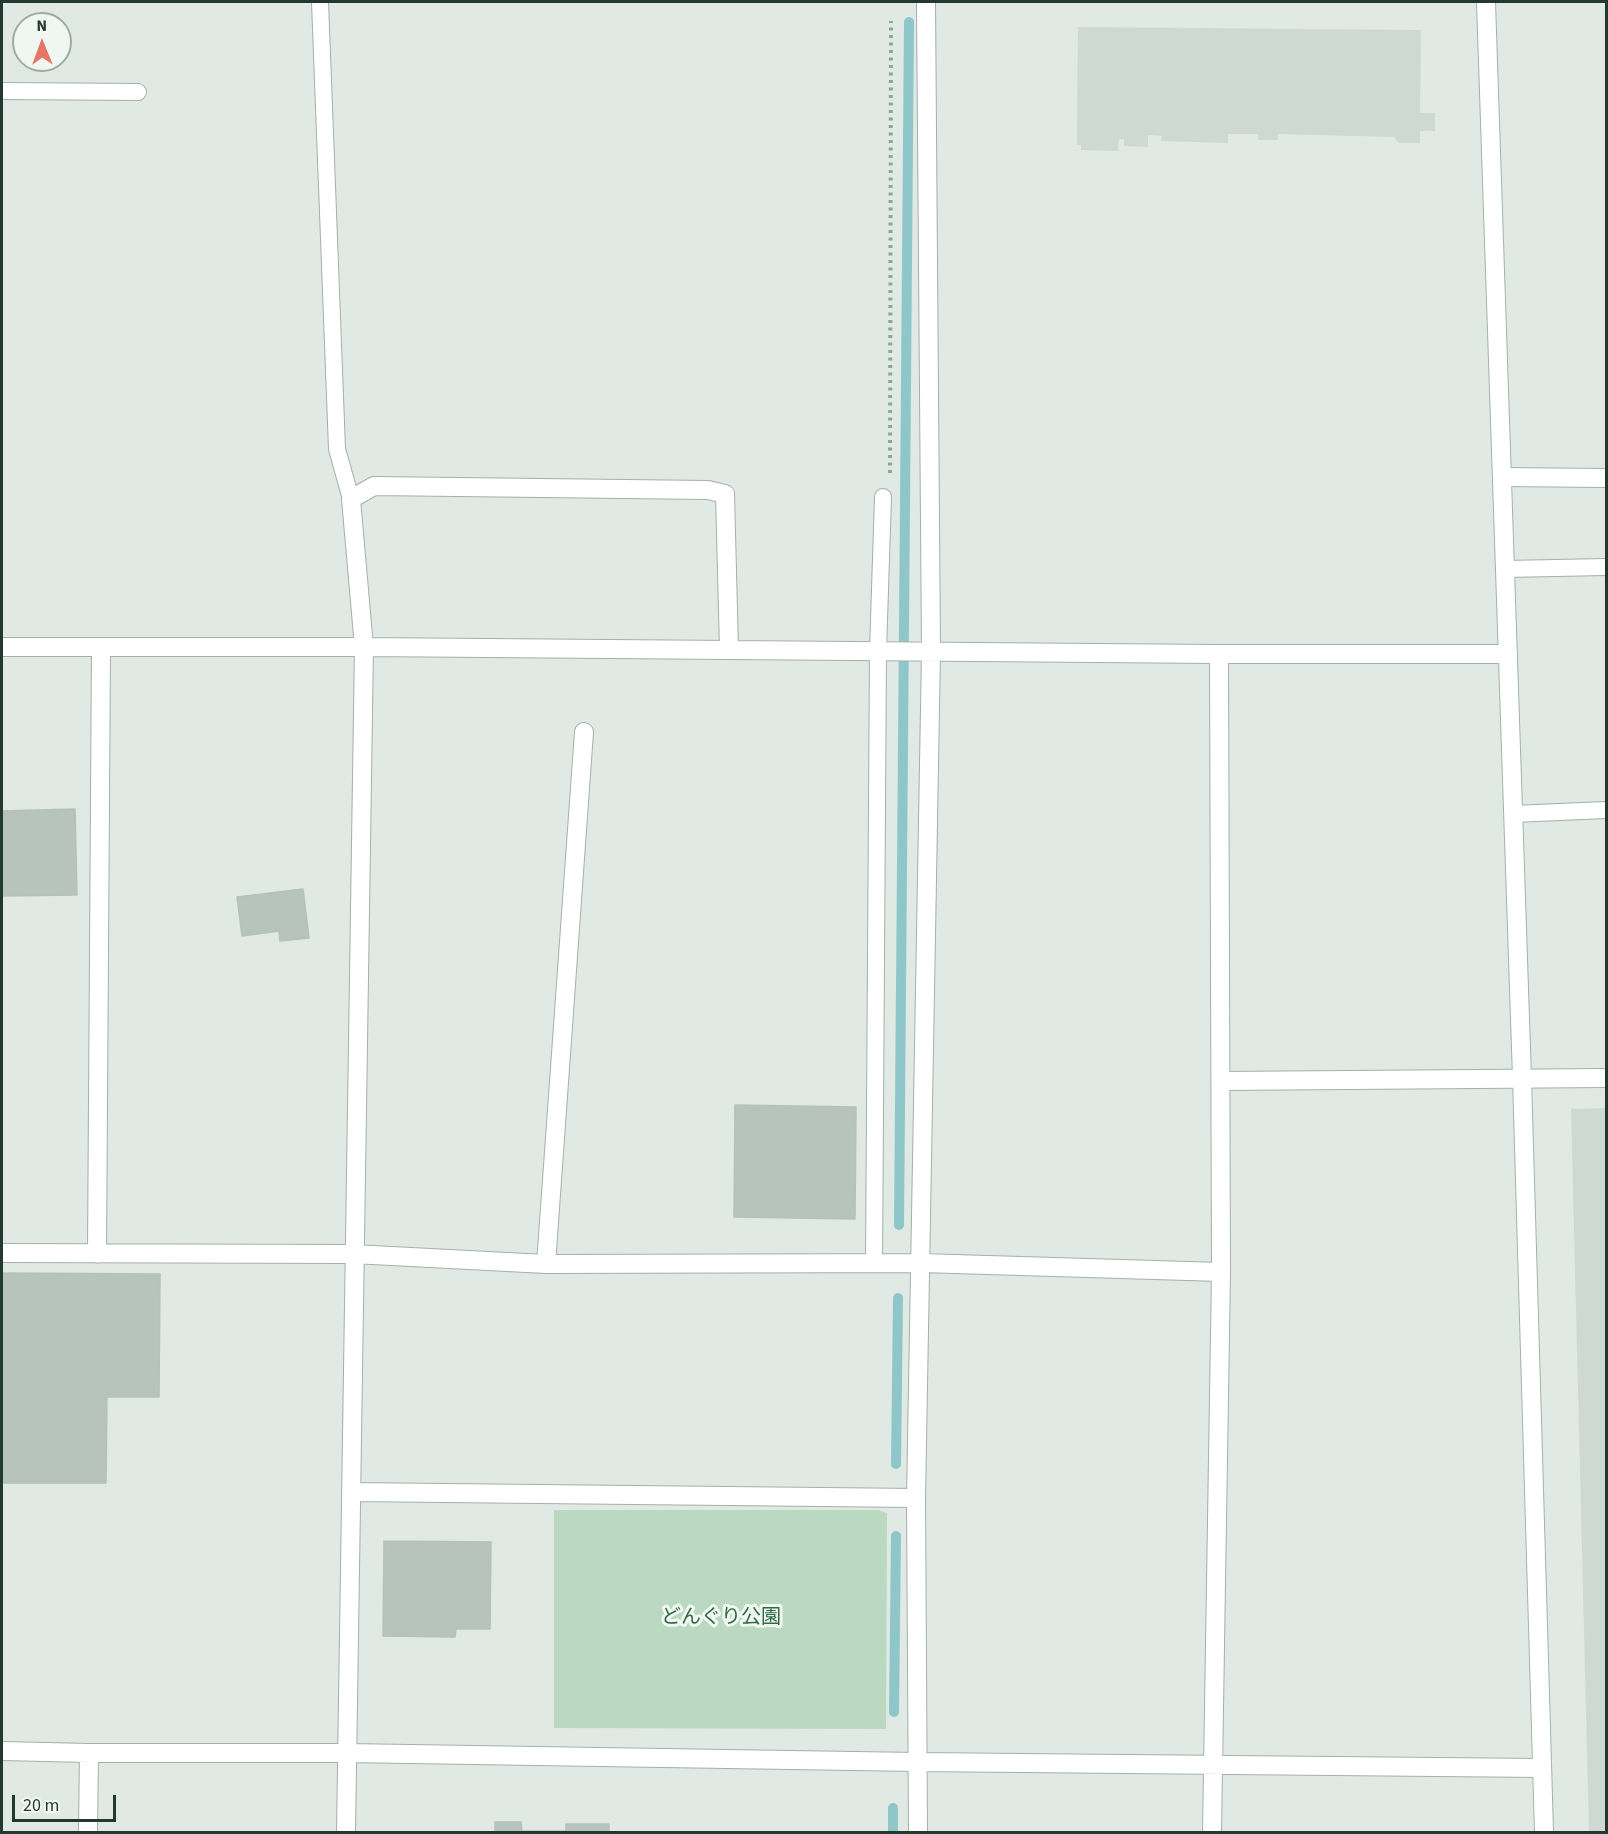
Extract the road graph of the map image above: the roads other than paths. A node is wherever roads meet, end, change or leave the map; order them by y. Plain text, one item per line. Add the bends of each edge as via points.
1 (320, 2) edge
2 (926, 2) edge
3 (1486, 2) edge
4 (2, 91) edge
5 (138, 92) dead end
6 (1502, 477) junction
7 (1606, 478) edge
8 (883, 497) road end
9 (351, 499) junction
10 (1606, 567) edge
11 (1505, 569) junction
12 (2, 647) edge
13 (364, 647) junction
14 (101, 648) junction
15 (729, 650) junction
16 (878, 651) junction
17 (931, 652) junction
18 (1219, 654) junction
19 (1508, 654) junction
20 (584, 732) dead end
21 (1606, 810) edge
22 (1513, 814) junction
23 (1522, 1078) junction
24 (1606, 1078) edge
25 (1221, 1081) junction
26 (2, 1253) edge
27 (97, 1254) junction
28 (353, 1254) junction
29 (921, 1263) junction
30 (546, 1264) junction
31 (874, 1264) junction
32 (1221, 1272) junction
33 (351, 1492) junction
34 (916, 1498) junction
35 (2, 1750) edge
36 (89, 1753) junction
37 (346, 1753) junction
38 (917, 1762) junction
39 (1212, 1764) junction
40 (1542, 1768) junction
41 (88, 1833) edge
42 (346, 1833) edge
43 (918, 1833) edge
44 (1212, 1833) edge
45 (1544, 1833) edge

1 - 9 lane via 337,449
2 - 17 street
3 - 6 street
4 - 5 lane
6 - 7 street
6 - 11 street
8 - 16 lane
9 - 13 street
9 - 15 street via 374,486 708,490 725,494
10 - 11 lane
11 - 19 street
12 - 14 street
13 - 14 street
13 - 15 street
13 - 28 street
14 - 27 street
15 - 16 street
16 - 17 street
16 - 31 lane
17 - 18 street
17 - 29 street
18 - 19 street
18 - 25 street
19 - 22 street
20 - 30 street
21 - 22 lane
22 - 23 street
23 - 24 street
23 - 25 street
23 - 40 street
25 - 32 street
26 - 27 street
27 - 28 street
28 - 30 street
28 - 33 street
29 - 31 street
29 - 32 street
29 - 34 street
30 - 31 street
32 - 39 street
33 - 34 street
33 - 37 street
34 - 38 street
35 - 36 street
36 - 37 street
36 - 41 street
37 - 38 street
37 - 42 street
38 - 39 street
38 - 43 street
39 - 40 street
39 - 44 street
40 - 45 street

